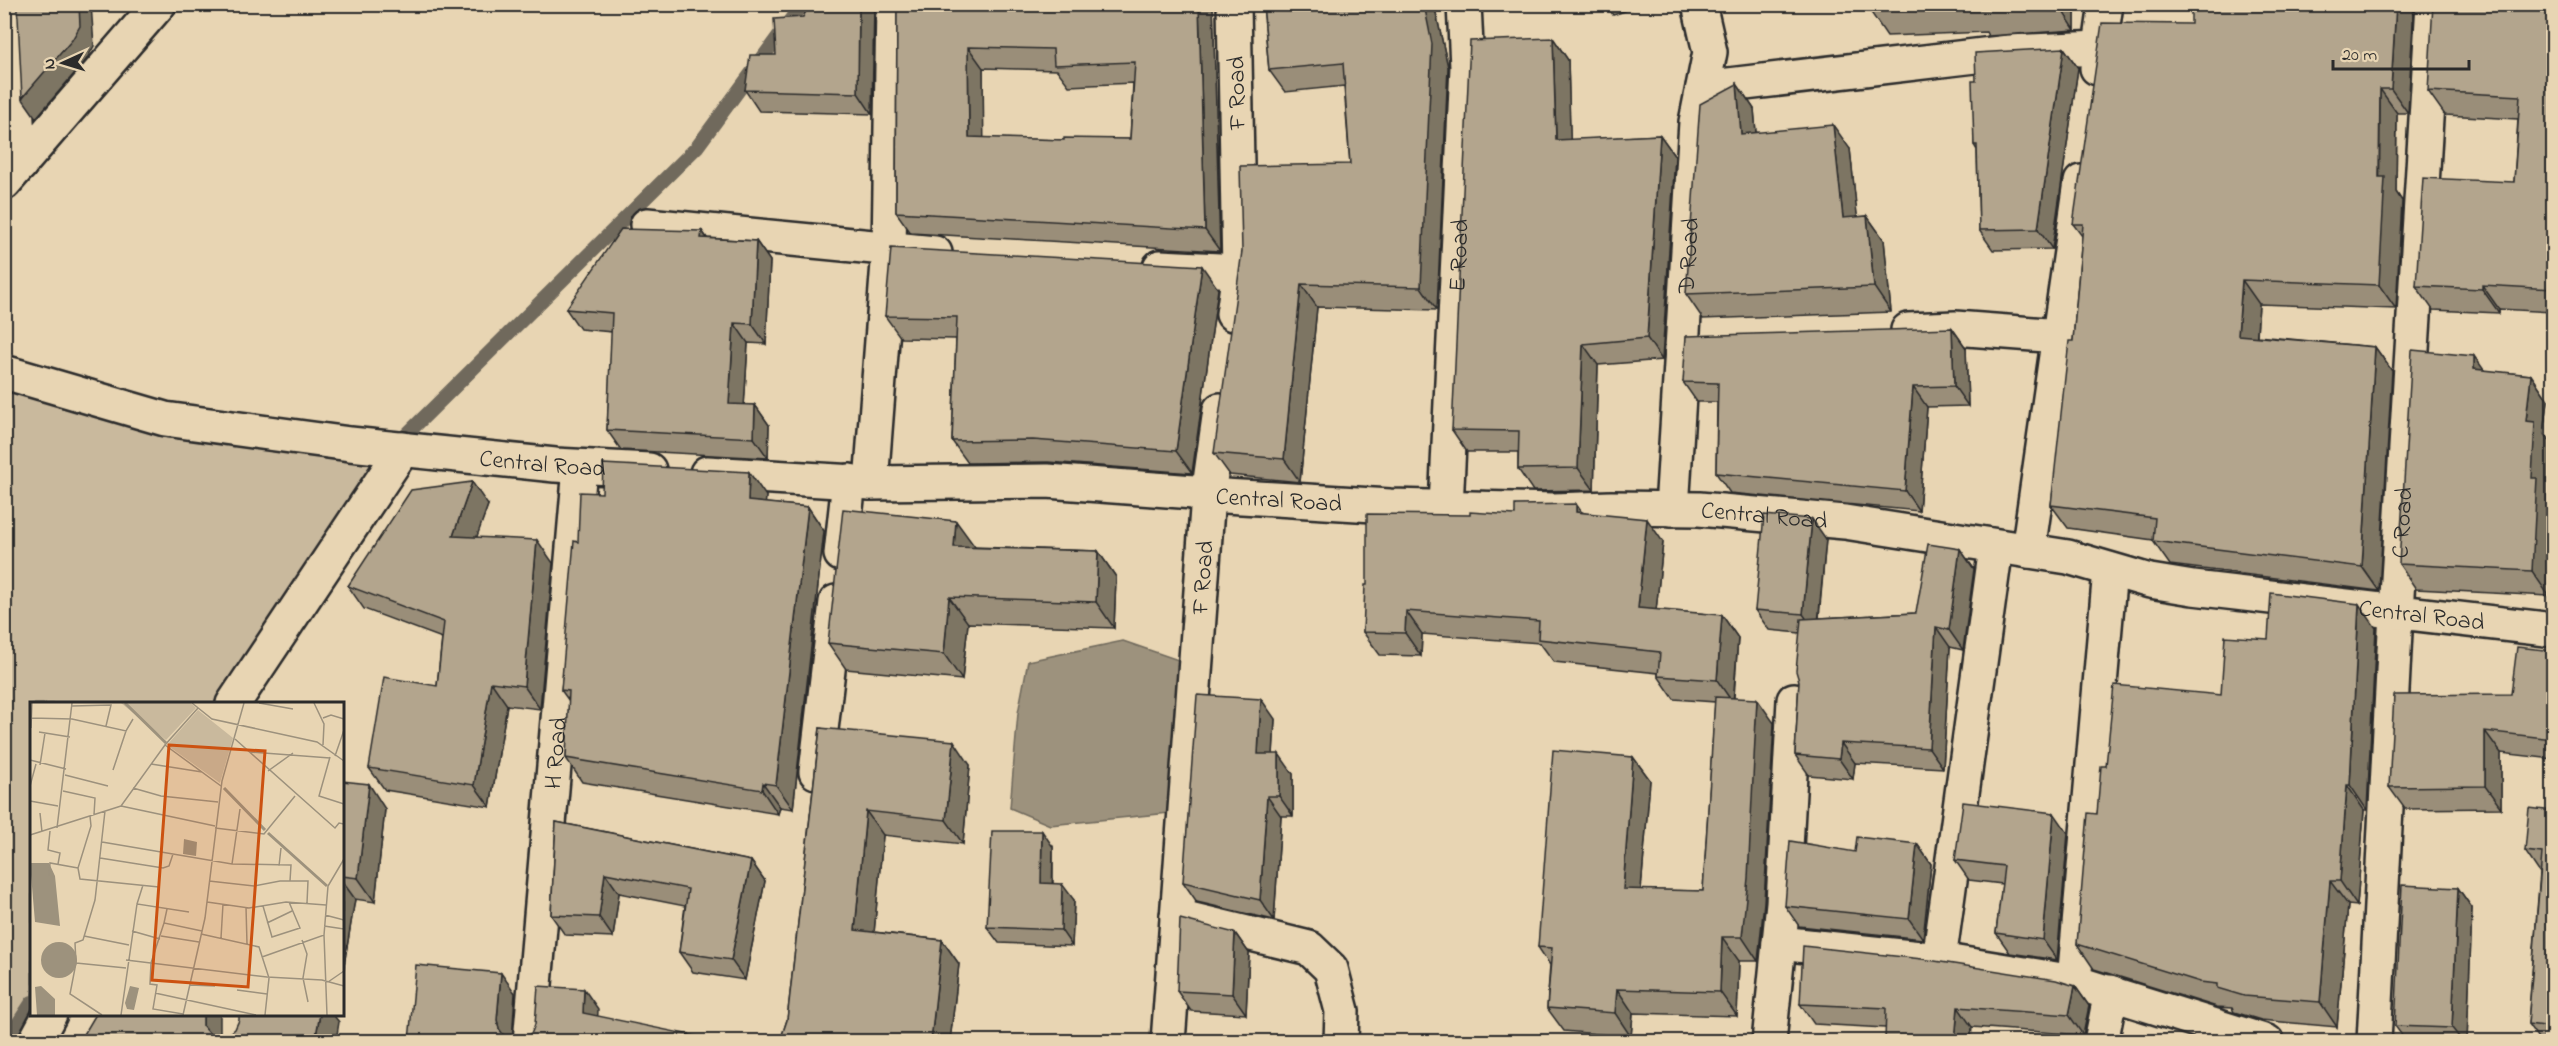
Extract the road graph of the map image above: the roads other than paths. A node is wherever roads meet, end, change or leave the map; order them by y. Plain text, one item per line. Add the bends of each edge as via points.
1 (9, 4) edge
2 (159, 4) edge
3 (893, 4) edge
4 (1234, 4) edge
5 (1464, 4) edge
6 (1699, 4) edge
7 (2106, 4) edge
8 (2433, 4) edge
9 (2100, 48) junction
10 (1703, 88) junction
11 (2093, 94) edge
12 (2085, 152) edge
13 (12, 174) edge
14 (646, 225) dead end
15 (889, 250) junction
16 (960, 255) edge
17 (1126, 266) edge
18 (1239, 271) junction
19 (1872, 331) edge
20 (1718, 336) edge
21 (2059, 336) junction
22 (1683, 338) junction
23 (1230, 342) edge
24 (4, 372) edge
25 (1225, 377) edge
26 (403, 449) junction
27 (580, 466) junction
28 (860, 482) junction
29 (1208, 495) junction
30 (1446, 507) junction
31 (1672, 509) junction
32 (2012, 549) junction
33 (2110, 570) junction
34 (2396, 612) junction
35 (2553, 630) edge
36 (269, 651) junction
37 (1794, 700) dead end
38 (234, 702) edge
39 (264, 702) edge
40 (812, 803) edge
41 (1177, 916) junction
42 (1779, 943) junction
43 (1939, 960) junction
44 (2074, 982) junction
45 (2110, 992) junction
46 (49, 1016) edge
47 (35, 1041) edge
48 (530, 1041) edge
49 (1168, 1041) edge
50 (1341, 1041) edge
51 (1769, 1041) edge
52 (2101, 1041) edge
53 (2267, 1041) edge
54 (2374, 1041) edge

1 - 13 street
2 - 13 street
3 - 15 street
4 - 18 street, F Road
5 - 30 street, E Road via 1467,67
6 - 10 street, D Road via 1710,52
7 - 9 street
8 - 34 street, C Road
9 - 10 street via 2008,52
9 - 11 street
10 - 22 street, D Road via 1696,122
12 - 21 street
14 - 15 street
15 - 16 street
15 - 28 street
17 - 18 street
18 - 23 street, F Road
19 - 21 street via 1955,328
20 - 22 street
21 - 32 street
22 - 31 street, D Road
24 - 26 street, Central Road via 165,419
25 - 29 street, F Road
26 - 27 street, Central Road
26 - 36 street
27 - 28 street, Central Road
27 - 48 street, H Road
28 - 29 street, Central Road via 1047,482
28 - 40 street
29 - 30 street, Central Road
29 - 41 street, F Road
30 - 31 street, Central Road
31 - 32 street, Central Road via 1845,522
32 - 33 street, Central Road via 2068,557
32 - 43 street
33 - 34 street, Central Road via 2193,588
33 - 44 street
34 - 35 street, Central Road
34 - 54 street, C Road
36 - 38 street
36 - 39 street
37 - 42 street
41 - 49 street, F Road
41 - 50 street via 1309,948 1331,969 1342,1011
42 - 43 street
42 - 51 street
43 - 44 street
44 - 45 street
45 - 52 street
45 - 53 street
46 - 47 street

